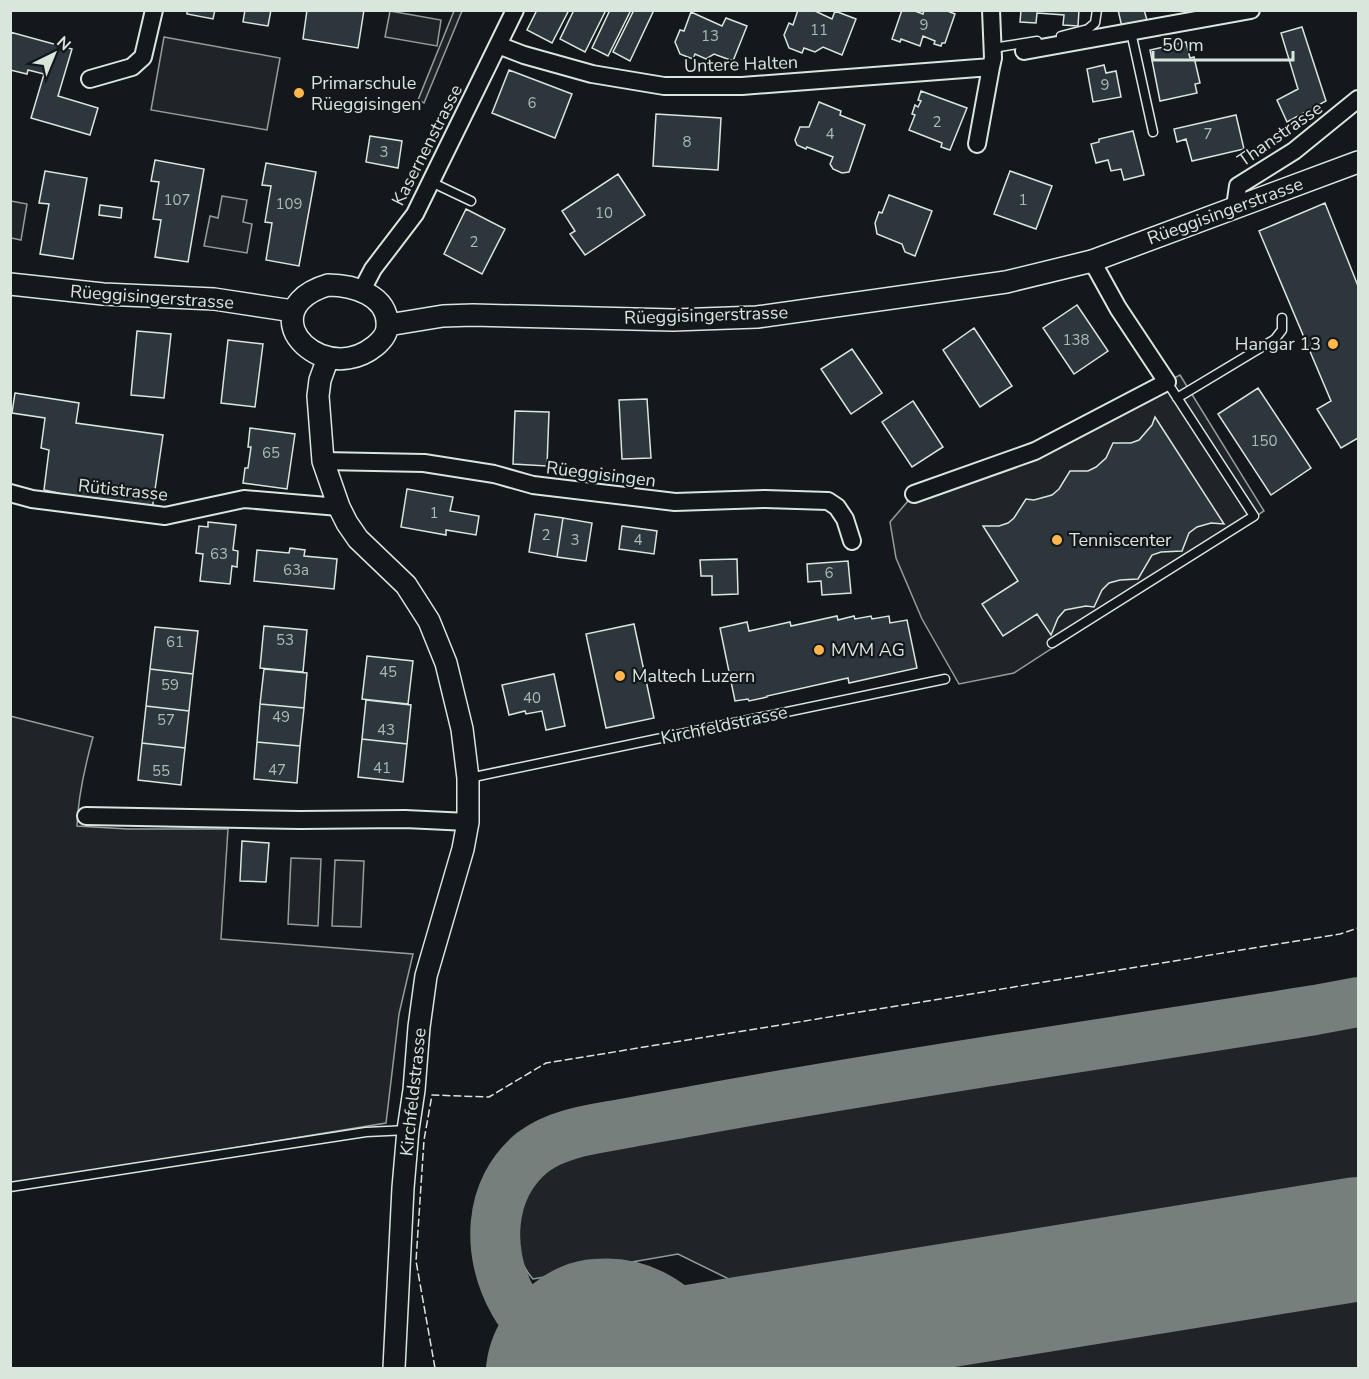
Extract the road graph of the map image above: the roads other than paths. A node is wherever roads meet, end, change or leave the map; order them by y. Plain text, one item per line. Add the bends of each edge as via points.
1 (154, 10) edge
2 (515, 10) edge
3 (991, 10) edge
4 (1097, 10) edge
5 (1251, 10) edge
6 (1131, 32) junction
7 (498, 45) junction
8 (993, 48) junction
9 (1024, 51) dead end
10 (991, 67) junction
11 (90, 79) dead end
12 (1359, 99) edge
13 (1153, 132) dead end
14 (977, 144) dead end
15 (1359, 162) edge
16 (431, 183) junction
17 (471, 201) dead end
18 (1235, 207) junction
19 (1092, 261) junction
20 (10, 284) edge
21 (362, 290) junction
22 (293, 311) junction
23 (1282, 318) dead end
24 (388, 325) junction
25 (328, 358) junction
26 (1167, 382) junction
27 (1177, 398) junction
28 (323, 461) junction
29 (10, 493) edge
30 (914, 494) dead end
31 (339, 507) junction
32 (852, 541) dead end
33 (1052, 644) dead end
34 (945, 680) dead end
35 (468, 778) junction
36 (86, 816) dead end
37 (468, 822) junction
38 (408, 1130) junction
39 (10, 1187) edge
40 (394, 1368) edge

1 - 11 street via 143,57 132,67
2 - 7 street, Kasernenstrasse
3 - 8 street
4 - 8 lane via 1095,23 1088,29
5 - 6 street
6 - 9 street
6 - 13 lane
7 - 10 street, Untere Halten via 592,74 664,86 742,86
7 - 16 street, Kasernenstrasse
8 - 10 street
10 - 14 street
12 - 18 street, Thanstrasse via 1294,151 1238,186
15 - 18 street, Rüeggisingerstrasse
16 - 17 lane
16 - 21 street, Kasernenstrasse via 415,214
18 - 19 street, Rüeggisingerstrasse
19 - 24 street, Rüeggisingerstrasse via 1006,282 757,316 673,320 473,315
19 - 26 street
20 - 22 street, Rüeggisingerstrasse via 103,294 213,299
21 - 22 street via 345,285 316,288
21 - 24 street via 380,303
22 - 25 street via 293,324 301,341
23 - 27 lane via 1282,330 1275,339
24 - 25 street via 380,341 361,356
25 - 28 street, Kirchfeldstrasse via 318,396
26 - 27 lane
26 - 30 street via 1035,451
27 - 33 lane via 1254,516
28 - 31 street, Kirchfeldstrasse
28 - 32 street, Rüeggisingen via 424,463 494,474 533,485 675,502 828,501 845,519
29 - 31 street, Rütistrasse via 165,516 243,499
31 - 35 street, Kirchfeldstrasse via 358,539 406,585 429,621 446,663 462,729
34 - 35 lane, Kirchfeldstrasse
35 - 37 street, Kirchfeldstrasse
36 - 37 street
37 - 38 street, Kirchfeldstrasse via 426,976
38 - 39 lane via 366,1132
38 - 40 street, Kirchfeldstrasse

